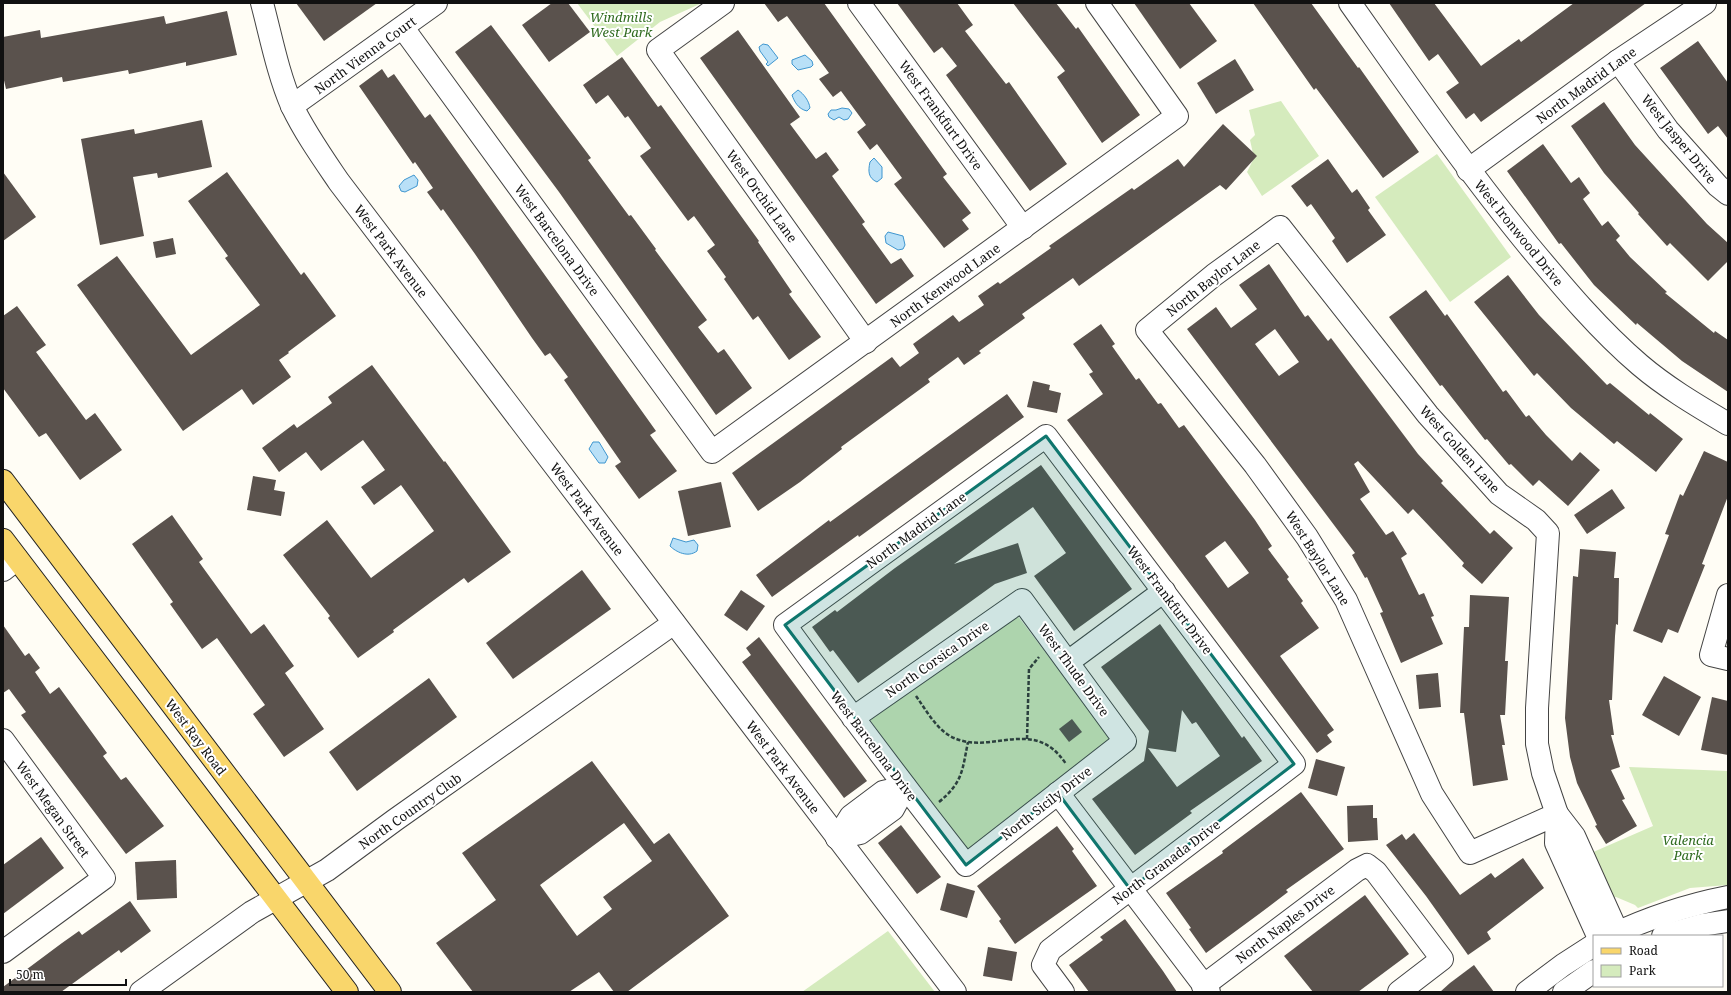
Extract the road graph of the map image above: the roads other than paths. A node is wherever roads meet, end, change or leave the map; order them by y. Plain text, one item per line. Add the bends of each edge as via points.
1 (262, 3) edge
2 (436, 3) edge
3 (723, 3) edge
4 (859, 3) edge
5 (1097, 3) edge
6 (1350, 3) edge
7 (1705, 3) edge
8 (403, 28) junction
9 (1618, 61) junction
10 (292, 106) junction
11 (1468, 170) junction
12 (1728, 194) edge
13 (1280, 227) joint
14 (1023, 228) junction
15 (1148, 330) joint
16 (866, 342) junction
17 (1728, 424) edge
18 (1046, 436) joint
19 (712, 452) joint
20 (3, 481) edge
21 (3, 540) edge
22 (10, 564) edge
23 (1164, 591) junction
24 (1728, 595) edge
25 (1022, 600) joint
26 (674, 623) junction
27 (785, 625) joint
28 (1719, 657) edge
29 (1068, 662) junction
30 (853, 718) junction
31 (3, 740) edge
32 (1125, 741) joint
33 (1294, 764) joint
34 (905, 787) junction
35 (1058, 793) junction
36 (1556, 814) junction
37 (837, 838) junction
38 (966, 865) joint
39 (307, 882) junction
40 (1130, 889) junction
41 (1728, 897) edge
42 (277, 899) junction
43 (1728, 920) edge
44 (1611, 935) edge
45 (1667, 935) edge
46 (1593, 946) edge
47 (3, 952) edge
48 (1593, 972) edge
49 (1206, 989) edge
50 (141, 992) edge
51 (347, 992) edge
52 (390, 992) edge
53 (955, 992) edge
54 (1063, 992) edge
55 (1399, 992) edge
56 (1527, 992) edge
57 (1564, 992) edge

1 - 10 street, West Park Avenue via 280,74
2 - 8 street, North Vienna Court
3 - 16 street, West Orchid Lane via 658,50
4 - 14 street, West Frankfurt Drive
5 - 14 street, North Kenwood Lane via 1177,116
6 - 11 street, West Ironwood Drive
7 - 9 street, North Madrid Lane
8 - 10 street, North Vienna Court
8 - 19 street, West Barcelona Drive
9 - 11 street, North Madrid Lane
9 - 12 street, West Jasper Drive via 1668,130
10 - 26 street, West Park Avenue via 339,182
11 - 17 street, West Ironwood Drive via 1563,287 1606,334 1641,366 1686,399
13 - 15 street, North Baylor Lane via 1214,275
13 - 36 street, West Golden Lane via 1428,415 1499,494 1536,520 1548,533 1537,744
14 - 16 street, North Kenwood Lane
15 - 36 street, West Baylor Lane via 1255,465 1307,537 1342,594 1432,794 1470,853
16 - 19 street, North Kenwood Lane
18 - 23 street, West Frankfurt Drive
18 - 27 street, North Madrid Lane
20 - 39 main road, West Ray Road
21 - 22 main road
22 - 42 main road
23 - 29 street
23 - 33 street, West Frankfurt Drive
24 - 28 street
25 - 29 street, West Thude Drive
25 - 30 street, North Corsica Drive
26 - 37 street, West Park Avenue
26 - 39 street, North Country Club
27 - 30 street, West Barcelona Drive
29 - 32 street, West Thude Drive
30 - 34 street, West Barcelona Drive
31 - 47 street, West Megan Street via 104,878
32 - 35 street, North Sicily Drive
33 - 40 street, North Granada Drive
34 - 37 street via 883,792 851,816
34 - 38 street, West Barcelona Drive
35 - 38 street, North Sicily Drive
35 - 40 street
36 - 44 street, West Golden Lane via 1556,843
37 - 53 street, West Park Avenue
39 - 42 street, North Country Club
39 - 52 main road, West Ray Road
40 - 49 street
40 - 54 street, North Granada Drive via 1050,950 1043,965
41 - 44 street via 1696,903
42 - 50 street, North Country Club via 252,912
42 - 51 main road
43 - 45 street
46 - 56 street
48 - 57 street
49 - 55 street, North Naples Drive via 1357,870 1367,865 1376,872 1442,959

